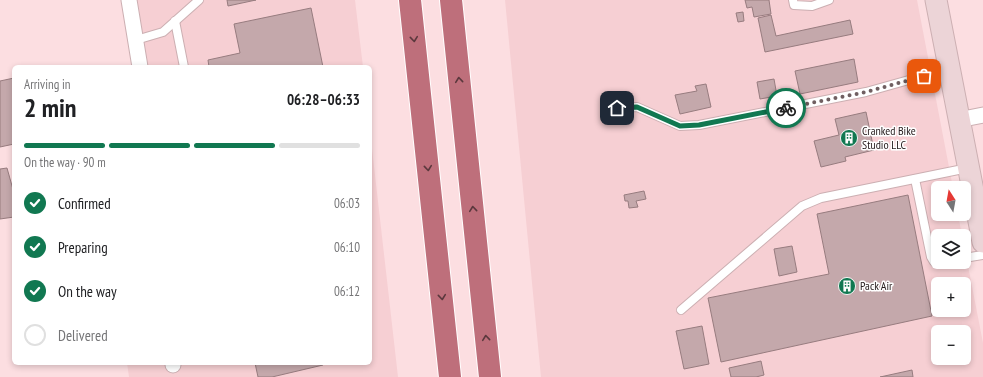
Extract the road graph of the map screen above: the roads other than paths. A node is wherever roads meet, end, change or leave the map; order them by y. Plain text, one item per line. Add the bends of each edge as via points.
1 (129, 0) edge
2 (199, 0) edge
3 (410, 0) edge
4 (451, 0) edge
5 (793, 0) edge
6 (829, 0) edge
7 (936, 0) edge
8 (175, 21) junction
9 (136, 40) junction
10 (140, 65) edge
11 (184, 65) edge
12 (949, 69) junction
13 (617, 108) dead end
14 (983, 115) edge
15 (958, 120) junction
16 (969, 168) junction
17 (915, 179) junction
18 (983, 242) edge
19 (983, 255) edge
20 (931, 257) edge
21 (971, 257) edge
22 (681, 310) dead end
23 (450, 377) edge
24 (490, 377) edge

1 - 9 street
2 - 8 lane
3 -> 23 highway
24 -> 4 highway
5 - 6 lane via 794,5 812,6
7 - 12 main road
8 - 9 lane via 163,32
8 - 11 lane
9 - 10 street
12 - 13 lane via 866,92 699,125 680,126 637,107
12 - 15 main road
14 - 15 street
15 - 16 main road
16 - 17 lane
16 - 18 main road
17 - 20 lane
17 - 22 lane via 821,198 802,206
19 - 21 lane

